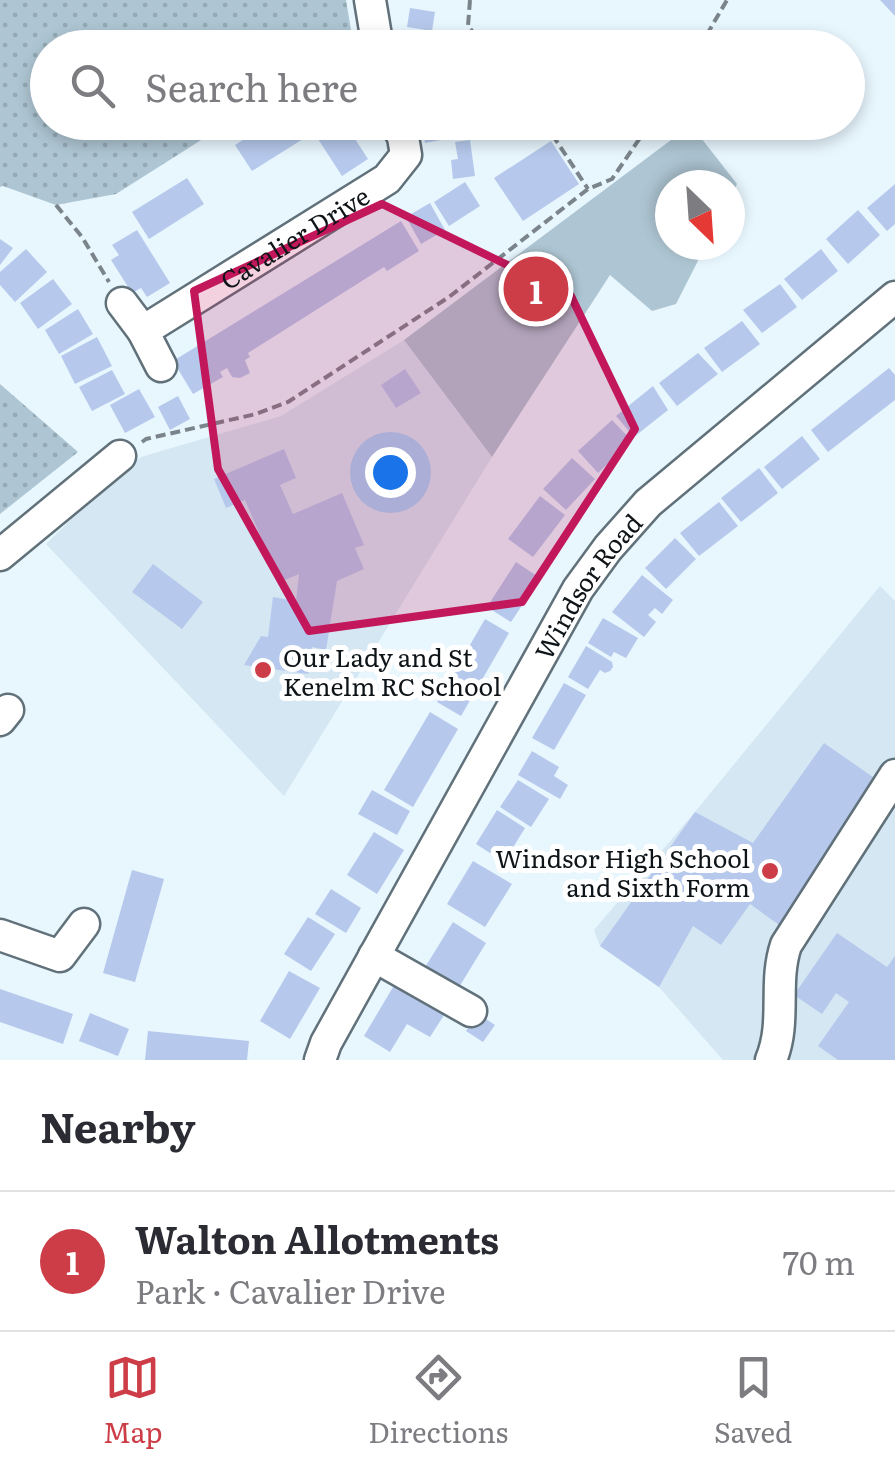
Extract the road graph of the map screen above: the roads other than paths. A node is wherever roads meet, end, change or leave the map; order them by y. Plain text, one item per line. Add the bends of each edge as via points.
1 (370, 0) edge
2 (375, 30) edge
3 (404, 140) edge
4 (895, 297) edge
5 (122, 303) road end
6 (143, 331) junction
7 (161, 366) dead end
8 (120, 456) road end
9 (0, 555) edge
10 (895, 775) edge
11 (84, 924) dead end
12 (0, 935) edge
13 (374, 956) junction
14 (471, 1011) dead end
15 (323, 1052) edge
16 (771, 1060) edge

1 - 2 street
3 - 6 street, Cavalier Drive via 406,155 387,179 260,243
4 - 13 street, Windsor Road via 648,503 608,548 578,590
5 - 6 street
6 - 7 street
8 - 9 street
10 - 16 street via 786,945 780,1030
11 - 12 street via 60,956
13 - 14 street
13 - 15 street, Windsor Road

